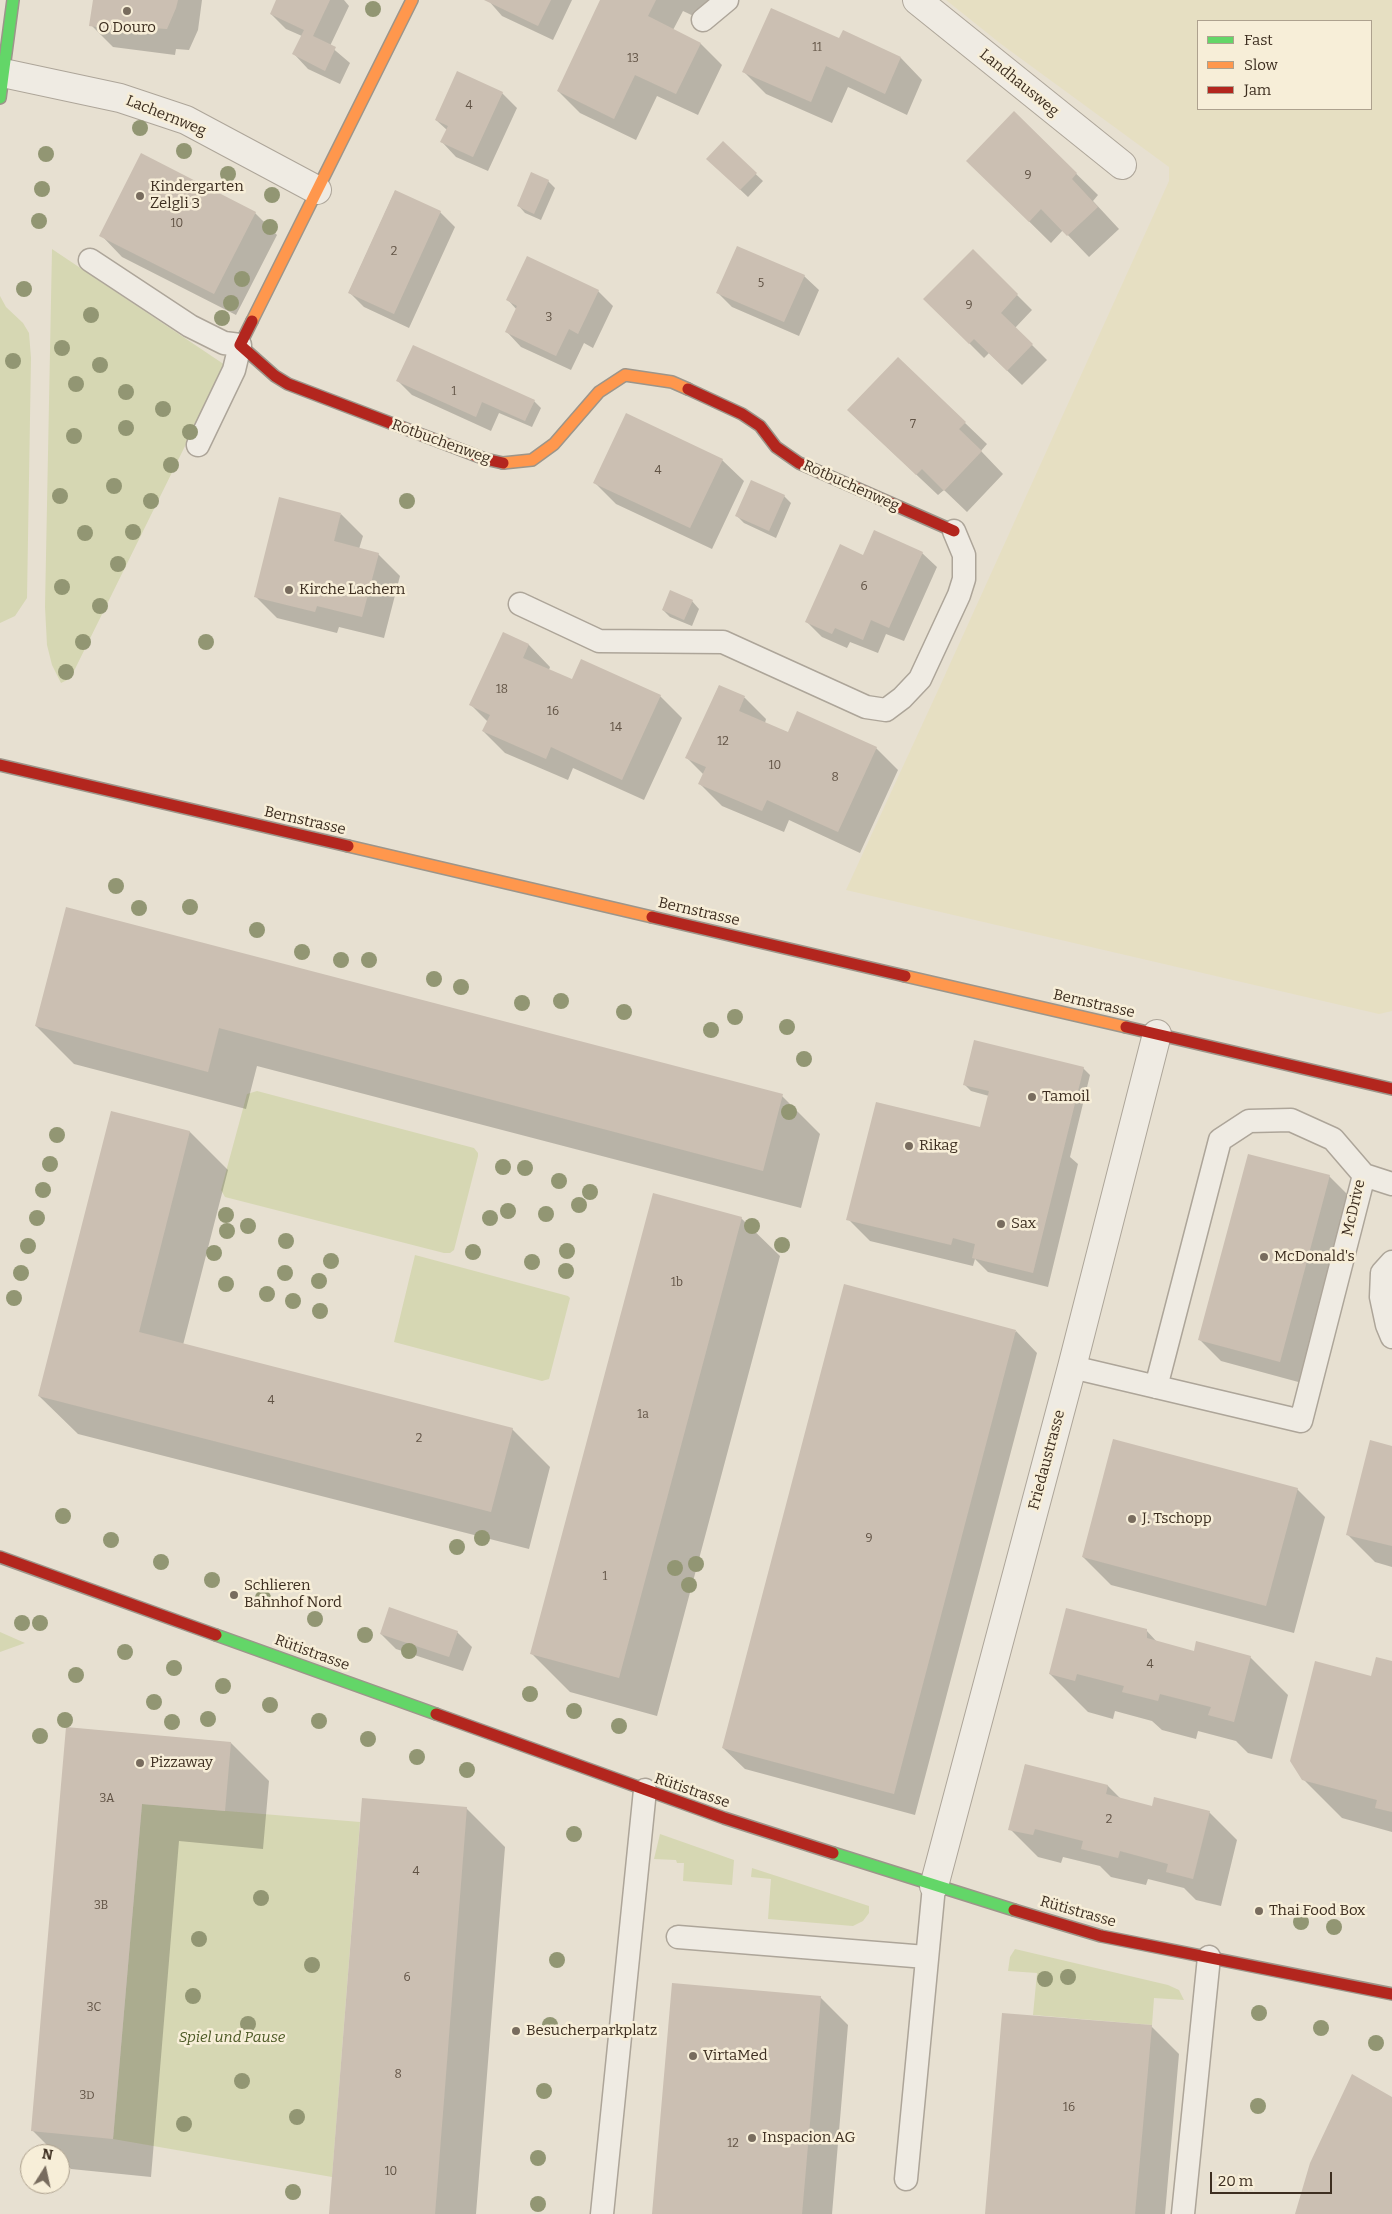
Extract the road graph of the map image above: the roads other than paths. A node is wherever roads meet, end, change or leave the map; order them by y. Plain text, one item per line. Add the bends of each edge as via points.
1 (13, 0) edge
2 (412, 0) edge
3 (727, 0) edge
4 (917, 0) edge
5 (703, 20) dead end
6 (2, 85) edge
7 (1122, 165) dead end
8 (317, 190) junction
9 (90, 260) dead end
10 (240, 345) junction
11 (198, 445) dead end
12 (954, 531) joint
13 (520, 604) dead end
14 (0, 765) edge
15 (1157, 1034) junction
16 (1392, 1089) edge
17 (1364, 1176) junction
18 (1392, 1184) edge
19 (1392, 1262) edge
20 (1392, 1337) edge
21 (1072, 1367) junction
22 (1156, 1386) junction
23 (0, 1557) edge
24 (645, 1790) junction
25 (934, 1886) junction
26 (678, 1937) dead end
27 (926, 1957) junction
28 (1209, 1957) junction
29 (1392, 1994) edge
30 (906, 2179) dead end
31 (602, 2214) edge
32 (1183, 2214) edge

1 - 6 street
2 - 8 street
3 - 5 lane
4 - 7 street, Landhausweg
6 - 8 street, Lachernweg via 120,98 186,120
8 - 10 street
9 - 10 lane via 190,326 224,343
10 - 11 lane via 234,370
10 - 12 street, Rotbuchenweg via 288,384 485,459 506,464 532,460 554,444 599,392 625,376 672,382 742,414 760,426 776,447 799,463
12 - 13 lane, Rotbuchenweg via 964,555 964,579 959,595 920,679 886,710 866,707 723,642 599,641
14 - 15 street, Bernstrasse
15 - 16 street, Bernstrasse
15 - 21 street, Friedaustrasse
17 - 18 lane
17 - 22 lane, McDrive via 1301,1421
17 - 22 lane, McDrive via 1333,1140 1291,1120 1249,1120 1220,1140
19 - 20 lane via 1382,1273 1381,1296
21 - 22 lane
21 - 25 street, Friedaustrasse
23 - 24 street, Rütistrasse
24 - 25 street, Rütistrasse
24 - 31 lane
25 - 27 lane
25 - 28 street, Rütistrasse via 1101,1936
26 - 27 lane
27 - 30 lane
28 - 29 street, Rütistrasse
28 - 32 lane

